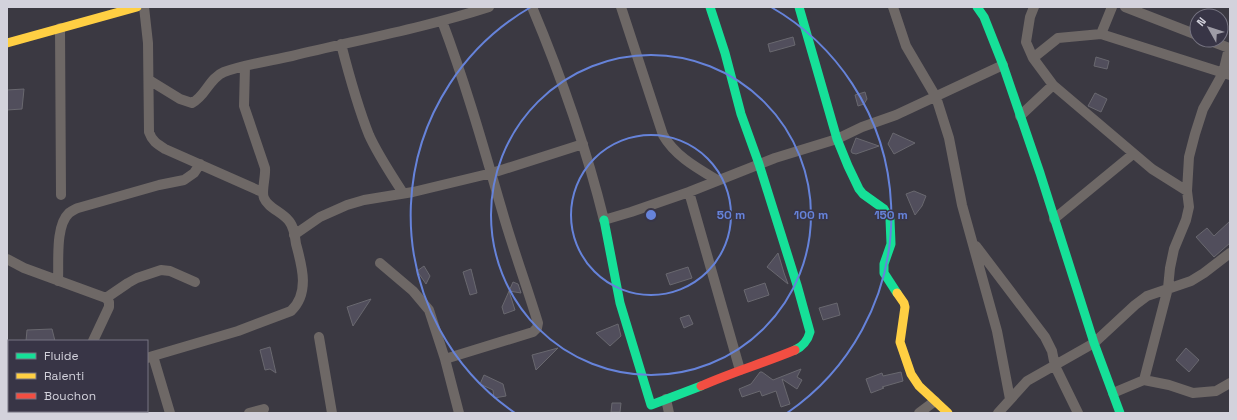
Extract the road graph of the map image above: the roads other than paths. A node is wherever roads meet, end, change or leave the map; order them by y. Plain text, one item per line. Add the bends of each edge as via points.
1 (137, 7) edge
2 (144, 7) edge
3 (489, 7) edge
4 (532, 7) edge
5 (621, 7) edge
6 (710, 7) edge
7 (799, 7) edge
8 (893, 7) edge
9 (977, 7) edge
10 (1034, 7) edge
11 (1112, 7) edge
12 (1125, 7) edge
13 (442, 21) junction
14 (60, 28) junction
15 (1189, 33) edge
16 (1101, 34) junction
17 (7, 43) edge
18 (341, 44) junction
19 (1230, 47) edge
20 (1033, 58) junction
21 (245, 66) junction
22 (1003, 66) junction
23 (1226, 74) edge
24 (149, 80) junction
25 (1053, 85) junction
26 (936, 97) junction
27 (1020, 116) junction
28 (837, 138) junction
29 (583, 144) junction
30 (1133, 154) junction
31 (200, 164) junction
32 (759, 164) junction
33 (492, 173) junction
34 (717, 180) junction
35 (1187, 191) junction
36 (262, 192) junction
37 (688, 192) junction
38 (403, 193) junction
39 (61, 195) dead end
40 (1054, 219) junction
41 (604, 220) junction
42 (294, 235) junction
43 (972, 241) junction
44 (1230, 253) edge
45 (7, 259) edge
46 (380, 263) dead end
47 (58, 281) junction
48 (195, 282) dead end
49 (1168, 288) junction
50 (106, 298) junction
51 (318, 337) dead end
52 (92, 340) edge
53 (1094, 343) junction
54 (150, 357) edge
55 (445, 359) junction
56 (1055, 366) junction
57 (740, 370) junction
58 (1144, 380) junction
59 (1230, 383) edge
60 (1113, 393) junction
61 (666, 399) junction
62 (1010, 399) junction
63 (935, 401) junction
64 (264, 408) dead end
65 (170, 413) edge
66 (249, 413) edge
67 (332, 413) edge
68 (459, 413) edge
69 (670, 413) edge
70 (920, 413) edge
71 (948, 413) edge
72 (998, 413) edge
73 (1078, 413) edge
74 (1120, 413) edge

1 - 14 street
2 - 24 street
3 - 13 street
4 - 29 street
5 - 34 street via 663,135 676,153
6 - 32 street via 741,114
7 - 28 street
8 - 26 street via 906,46
9 - 22 street via 984,17
10 - 20 street via 1026,42
11 - 16 street
12 - 15 street
13 - 18 street
13 - 33 street
14 - 17 street
14 - 39 street
16 - 20 street via 1058,38
16 - 23 street
18 - 21 street
18 - 38 street via 357,104 369,134
19 - 23 street
20 - 25 street
21 - 24 street via 217,76 192,103 180,99
21 - 36 street via 244,106 265,168
22 - 26 street
22 - 27 street
23 - 35 street via 1203,109 1189,157
24 - 31 street via 149,132 152,139 165,149
25 - 27 street
25 - 30 street
26 - 28 street
26 - 43 street via 950,138 962,205
27 - 40 street
28 - 32 street
28 - 63 street via 859,189 884,209 890,219 891,244 884,264 884,273 904,302 900,342 911,374
29 - 33 street
29 - 41 street
30 - 35 street
30 - 40 street
31 - 36 street
31 - 47 street via 194,173 184,180 78,208 70,213 60,234
32 - 34 street
32 - 57 street via 810,332 800,348
33 - 38 street
33 - 55 street via 538,323 537,328 533,332
34 - 37 street
35 - 49 street via 1189,207 1174,249
36 - 42 street via 268,204 289,221
37 - 41 street
37 - 57 street
38 - 42 street via 364,200 334,210
40 - 53 street
41 - 61 street via 620,303 651,404
42 - 54 street via 302,264 303,280 301,297 291,311 231,333
43 - 56 street via 1045,337 1052,351
43 - 62 street via 997,331
44 - 49 street via 1191,281
45 - 47 street
46 - 55 street via 413,291 429,310
47 - 50 street
48 - 50 street via 170,271 161,270 128,282
49 - 53 street via 1147,296
49 - 58 street
50 - 52 street via 109,307
51 - 67 street
53 - 56 street
53 - 60 street
54 - 65 street
55 - 68 street
56 - 62 street via 1027,381
56 - 73 street
57 - 61 street
58 - 59 street via 1193,393 1216,391
58 - 60 street
60 - 74 street
61 - 69 street
62 - 72 street
63 - 70 street
63 - 71 street
64 - 66 street

